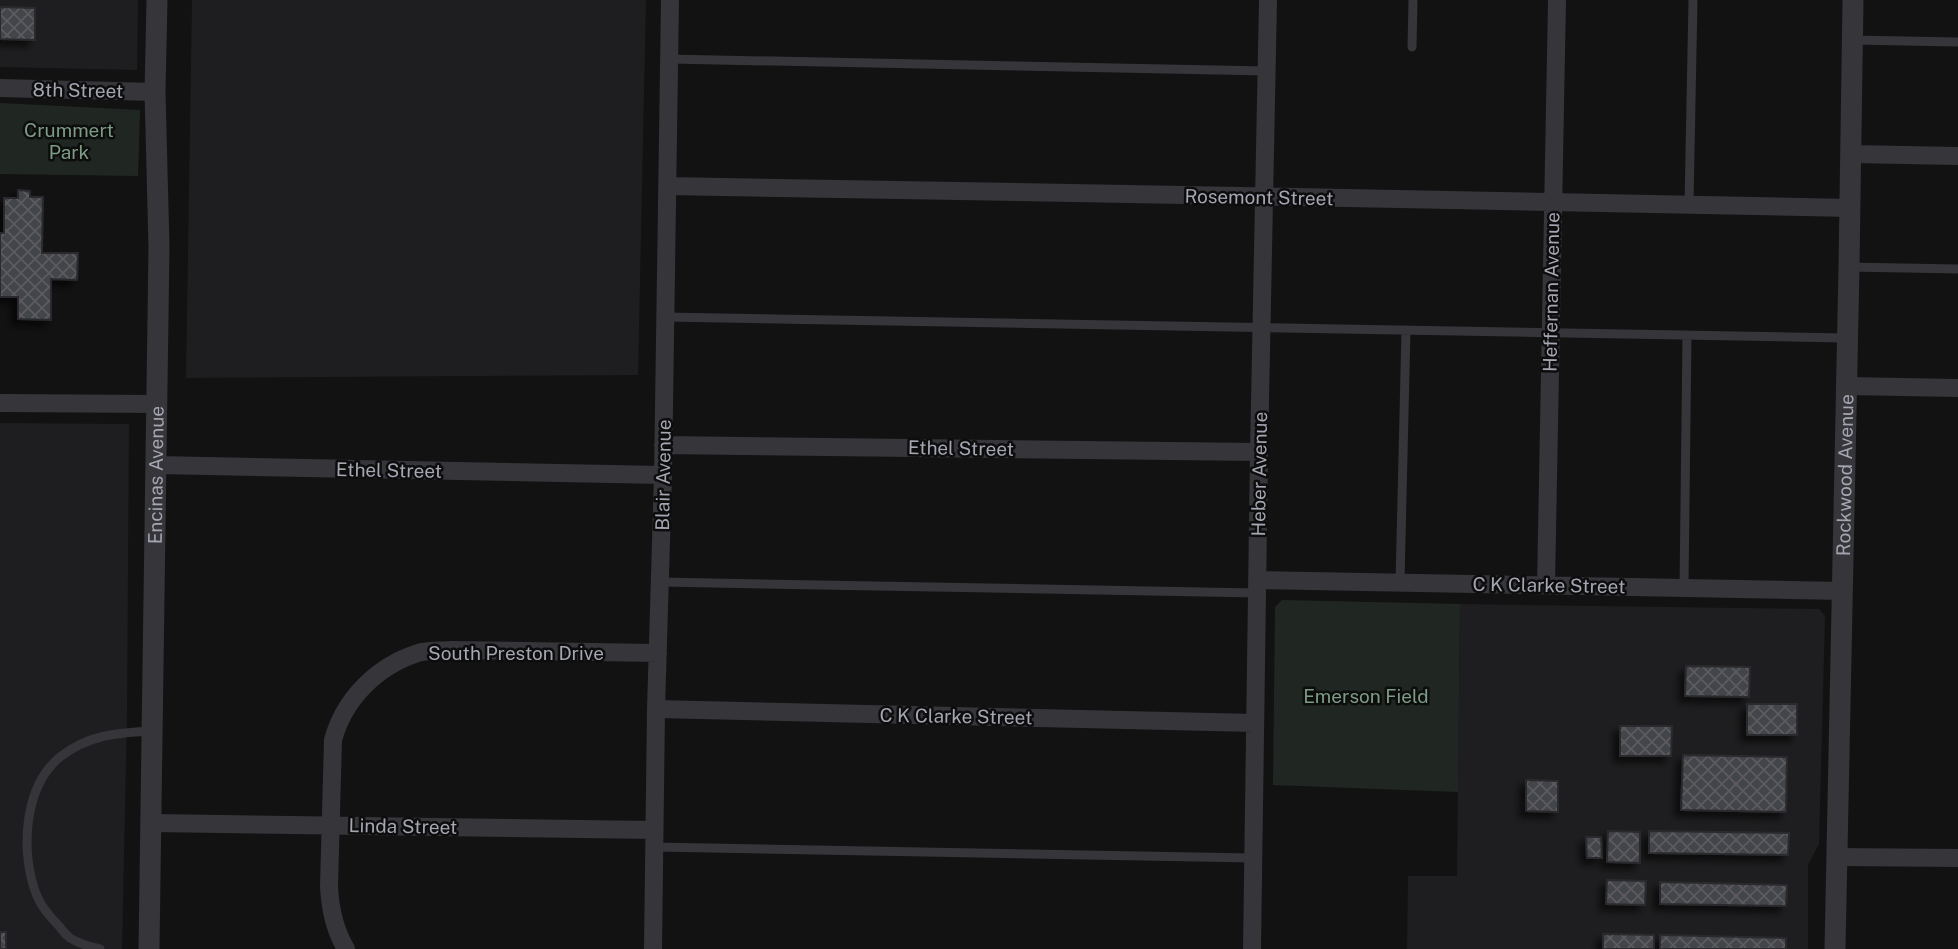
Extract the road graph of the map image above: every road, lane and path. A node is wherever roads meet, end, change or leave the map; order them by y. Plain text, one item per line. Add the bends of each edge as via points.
1 (157, 0) edge
2 (670, 0) edge
3 (1268, 0) edge
4 (1413, 0) edge
5 (1557, 0) edge
6 (1693, 0) edge
7 (1853, 0) edge
8 (1852, 40) junction
9 (1958, 42) edge
10 (1412, 47) dead end
11 (669, 59) junction
12 (1267, 71) junction
13 (0, 88) edge
14 (155, 92) junction
15 (1851, 154) junction
16 (1958, 156) edge
17 (667, 186) junction
18 (1265, 197) junction
19 (1553, 200) junction
20 (1689, 204) junction
21 (1850, 208) junction
22 (1849, 267) junction
23 (1958, 269) edge
24 (665, 317) junction
25 (1262, 328) junction
26 (1406, 330) junction
27 (1551, 333) junction
28 (1687, 335) junction
29 (1848, 338) junction
30 (1847, 386) junction
31 (1958, 388) edge
32 (0, 403) edge
33 (157, 404) junction
34 (663, 444) junction
35 (1259, 452) junction
36 (156, 465) junction
37 (663, 475) junction
38 (660, 582) junction
39 (1400, 582) junction
40 (1546, 584) junction
41 (1257, 587) junction
42 (1684, 587) junction
43 (1842, 591) junction
44 (658, 653) junction
45 (656, 709) junction
46 (1255, 723) junction
47 (152, 731) junction
48 (152, 823) junction
49 (330, 825) junction
50 (654, 839) junction
51 (1837, 857) junction
52 (1254, 858) junction
53 (1958, 858) edge
54 (100, 949) edge
55 (149, 949) edge
56 (346, 949) edge
57 (653, 949) edge
58 (1252, 949) edge
59 (1835, 949) edge

1 - 14 street, Encinas Avenue
2 - 11 street, Blair Avenue
3 - 12 street, Heber Avenue
4 - 10 lane
5 - 19 street, Heffernan Avenue
6 - 20 lane
7 - 8 street, Rockwood Avenue
8 - 9 lane
8 - 15 street, Rockwood Avenue
11 - 12 lane
11 - 17 street, Blair Avenue
12 - 18 street, Heber Avenue
13 - 14 street, 8th Street
14 - 33 street, Encinas Avenue
15 - 16 street
15 - 21 street, Rockwood Avenue
17 - 18 street, Rosemont Street
17 - 24 street, Blair Avenue
18 - 19 street, Rosemont Street
18 - 25 street, Heber Avenue
19 - 20 street, Rosemont Street
19 - 27 street, Heffernan Avenue
20 - 21 street, Rosemont Street
21 - 22 street, Rockwood Avenue
22 - 23 lane
22 - 29 street, Rockwood Avenue
24 - 25 lane
24 - 34 street, Blair Avenue
25 - 26 lane
25 - 35 street, Heber Avenue
26 - 27 lane
26 - 39 lane
27 - 28 lane
27 - 40 street, Heffernan Avenue
28 - 29 lane
28 - 42 lane
29 - 30 street, Rockwood Avenue
30 - 31 street
30 - 43 street, Rockwood Avenue
32 - 33 street
33 - 36 street, Encinas Avenue
34 - 35 street, Ethel Street
34 - 37 street, Blair Avenue
35 - 41 street, Heber Avenue
36 - 37 street, Ethel Street
36 - 47 street, Encinas Avenue
37 - 38 street, Blair Avenue
38 - 41 lane
38 - 44 street, Blair Avenue
39 - 40 street, C K Clarke Street
39 - 41 street, C K Clarke Street
40 - 42 street, C K Clarke Street
41 - 46 street, Heber Avenue
42 - 43 street, C K Clarke Street
43 - 51 street, Rockwood Avenue
44 - 45 street, Blair Avenue
44 - 49 street, South Preston Drive via 451,650 419,653 391,665 368,681 337,722
45 - 46 street, C K Clarke Street
45 - 50 street, Blair Avenue
46 - 52 street, Heber Avenue
47 - 48 street, Encinas Avenue
47 - 54 lane via 97,737 59,758 44,775 29,814 28,853 37,897 70,938
48 - 49 street, Linda Street
48 - 55 street, Encinas Avenue
49 - 50 street, Linda Street
49 - 56 street, South Preston Drive via 330,909
50 - 52 lane
50 - 57 street, Blair Avenue
51 - 53 street
51 - 59 street, Rockwood Avenue
52 - 58 street, Heber Avenue

